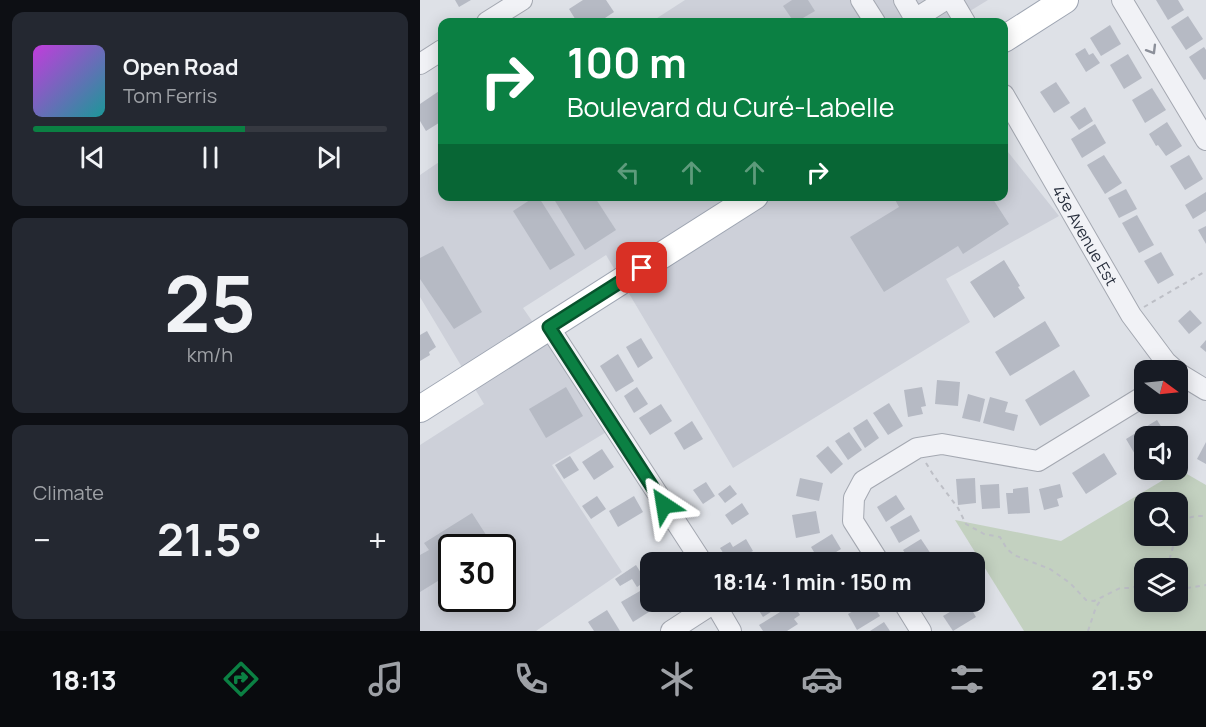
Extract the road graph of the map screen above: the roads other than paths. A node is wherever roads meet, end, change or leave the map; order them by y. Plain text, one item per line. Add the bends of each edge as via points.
1 (861, 0) edge
2 (904, 0) edge
3 (945, 0) edge
4 (952, 0) edge
5 (1065, 0) edge
6 (1122, 0) edge
7 (516, 2) edge
8 (493, 18) edge
9 (872, 18) edge
10 (963, 18) edge
11 (1008, 36) edge
12 (438, 53) edge
13 (420, 64) edge
14 (1008, 102) edge
15 (1206, 140) edge
16 (747, 201) edge
17 (549, 327) junction
18 (1165, 360) edge
19 (1188, 379) edge
20 (1206, 390) edge
21 (1134, 402) edge
22 (420, 409) edge
23 (695, 552) edge
24 (873, 552) edge
25 (699, 612) edge
26 (720, 612) edge
27 (909, 612) edge
28 (671, 631) edge
29 (732, 631) edge
30 (921, 631) edge

1 - 9 street
2 - 3 street via 915,18
4 - 10 street
5 - 11 main road
6 -> 15 street
7 - 8 street
12 - 13 street
14 - 18 street, 43e Avenue Est via 1131,315
16 - 17 main road
17 - 22 main road
17 - 23 street
19 - 20 street, 43e Avenue Est
21 - 24 street via 1038,461 942,444 917,448 863,482 854,498 853,521
25 - 28 street
26 - 29 street
27 - 30 street

